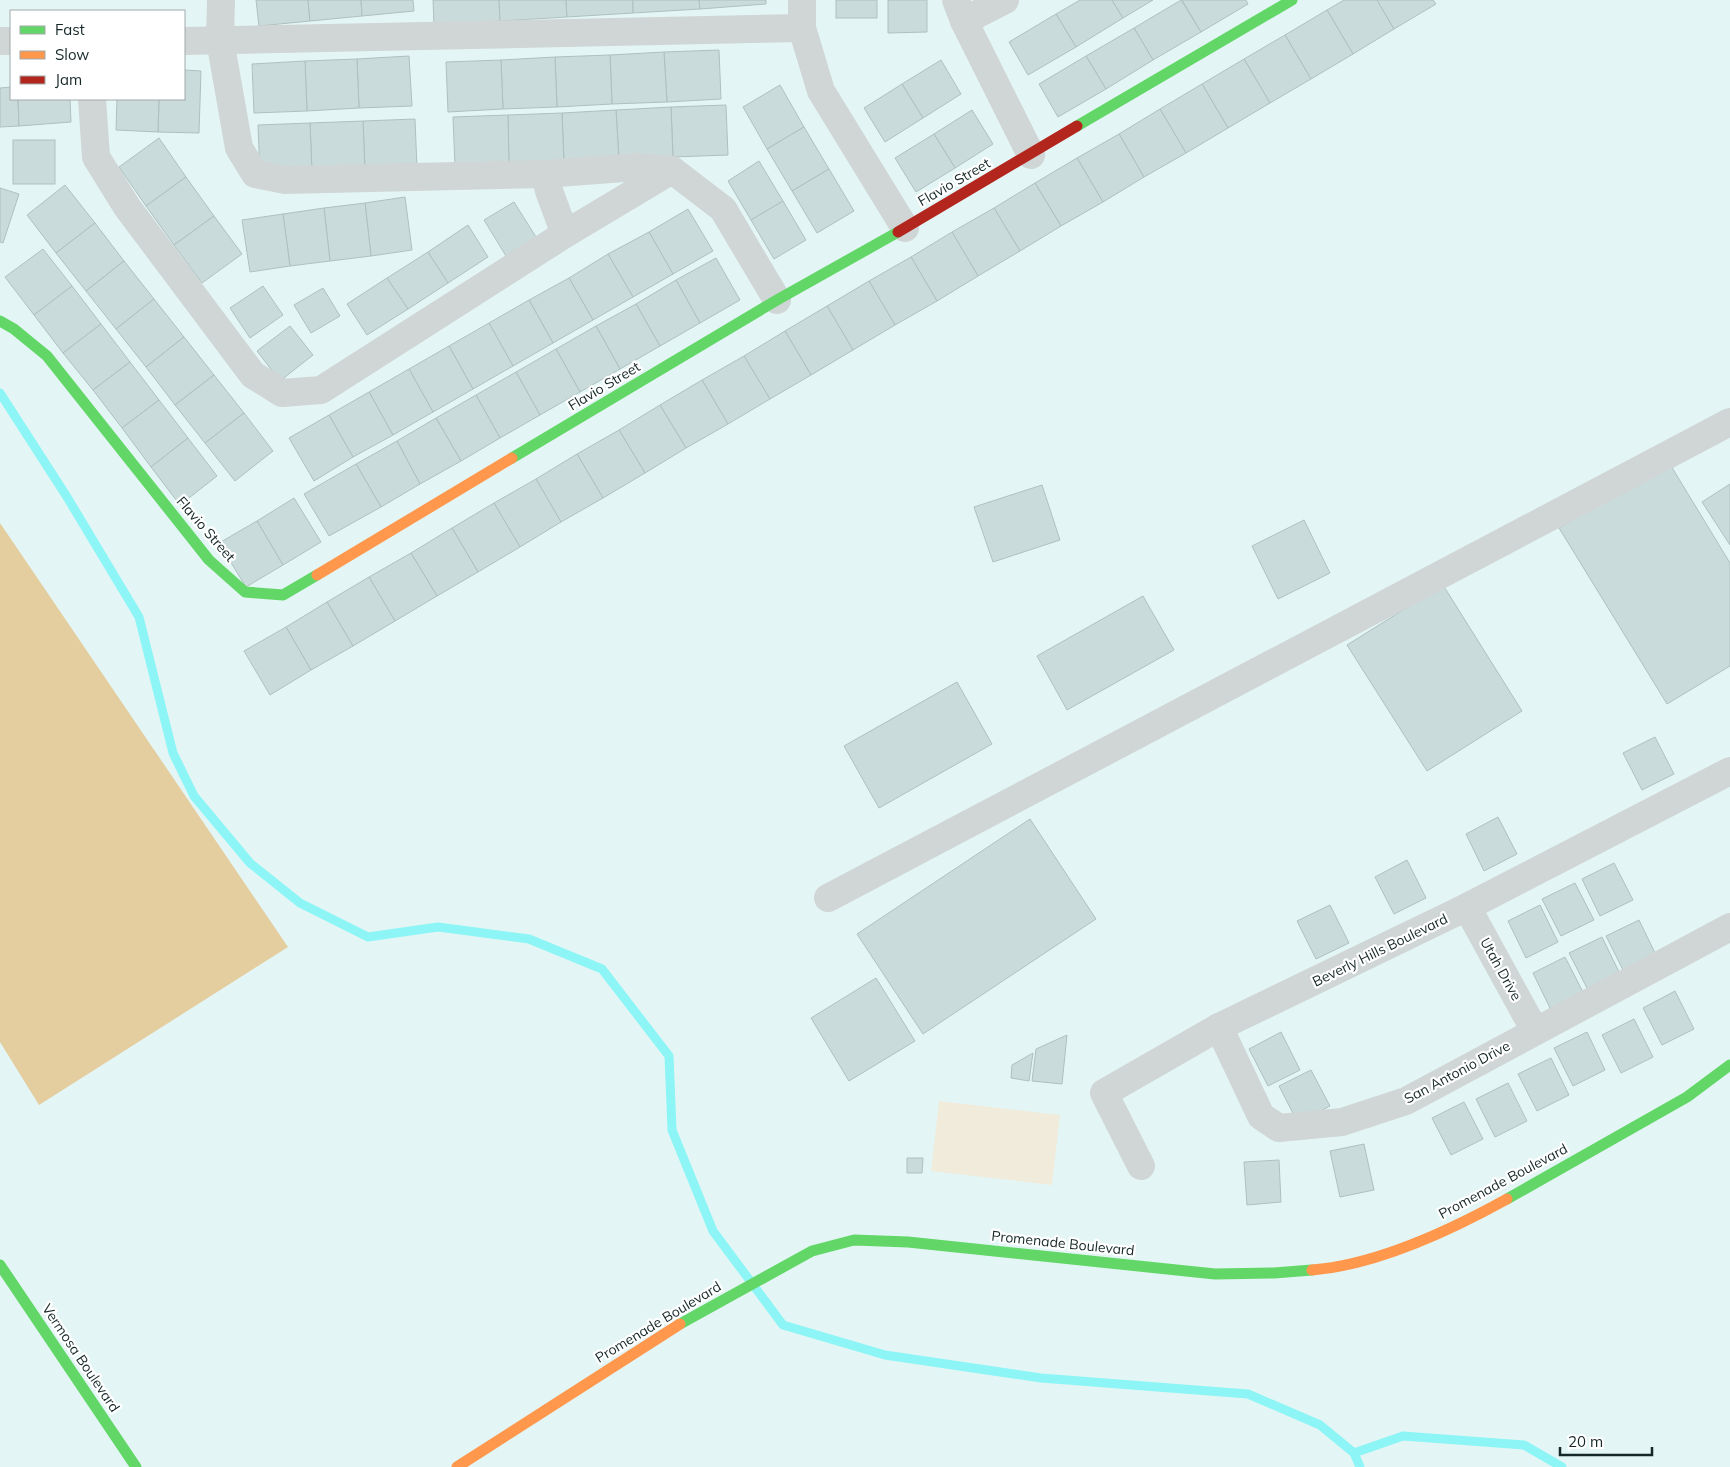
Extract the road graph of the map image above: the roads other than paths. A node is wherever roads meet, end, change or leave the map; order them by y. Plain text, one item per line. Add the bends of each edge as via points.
1 (221, 0) edge
2 (802, 0) edge
3 (1005, 0) edge
4 (1292, 0) edge
5 (960, 11) edge
6 (802, 28) junction
7 (220, 40) junction
8 (185, 41) edge
9 (92, 100) edge
10 (1030, 155) junction
11 (672, 170) junction
12 (545, 174) junction
13 (905, 228) junction
14 (565, 234) junction
15 (777, 300) junction
16 (0, 321) edge
17 (1730, 422) edge
18 (1730, 771) edge
19 (828, 898) dead end
20 (1467, 907) junction
21 (1730, 927) edge
22 (1219, 1028) junction
23 (1534, 1031) junction
24 (1730, 1065) edge
25 (1722, 1085) dead end
26 (1687, 1096) junction
27 (1141, 1166) dead end
28 (0, 1265) edge
29 (136, 1467) edge
30 (457, 1467) edge

1 - 7 street
2 - 6 street
3 - 5 street
4 - 10 main road, Flavio Street
5 - 10 street
6 - 7 street
6 - 13 street via 821,91
7 - 8 street
7 - 12 street via 239,148 254,174 285,180
9 - 14 street via 96,157 127,207 253,375 282,393 321,390
10 - 13 main road, Flavio Street
11 - 12 street via 637,167
11 - 14 street
11 - 15 street via 723,209
12 - 14 street
13 - 15 main road, Flavio Street
15 - 16 main road, Flavio Street via 283,595 245,592 209,560 47,356 14,328
17 - 19 street
18 - 20 street, Beverly Hills Boulevard
20 - 22 street, Beverly Hills Boulevard
20 - 23 street, Utah Drive
21 - 23 street, San Antonio Drive
22 - 23 street, San Antonio Drive via 1261,1116 1279,1128 1342,1122 1406,1101
22 - 27 street, Beverly Hills Boulevard via 1104,1093
24 - 26 main road, Promenade Boulevard
25 - 26 main road, Promenade Boulevard
26 - 30 main road, Promenade Boulevard via 1482,1213 1405,1247 1336,1268 1215,1274 908,1242 854,1240 812,1252 678,1325
28 - 29 main road, Vermosa Boulevard

